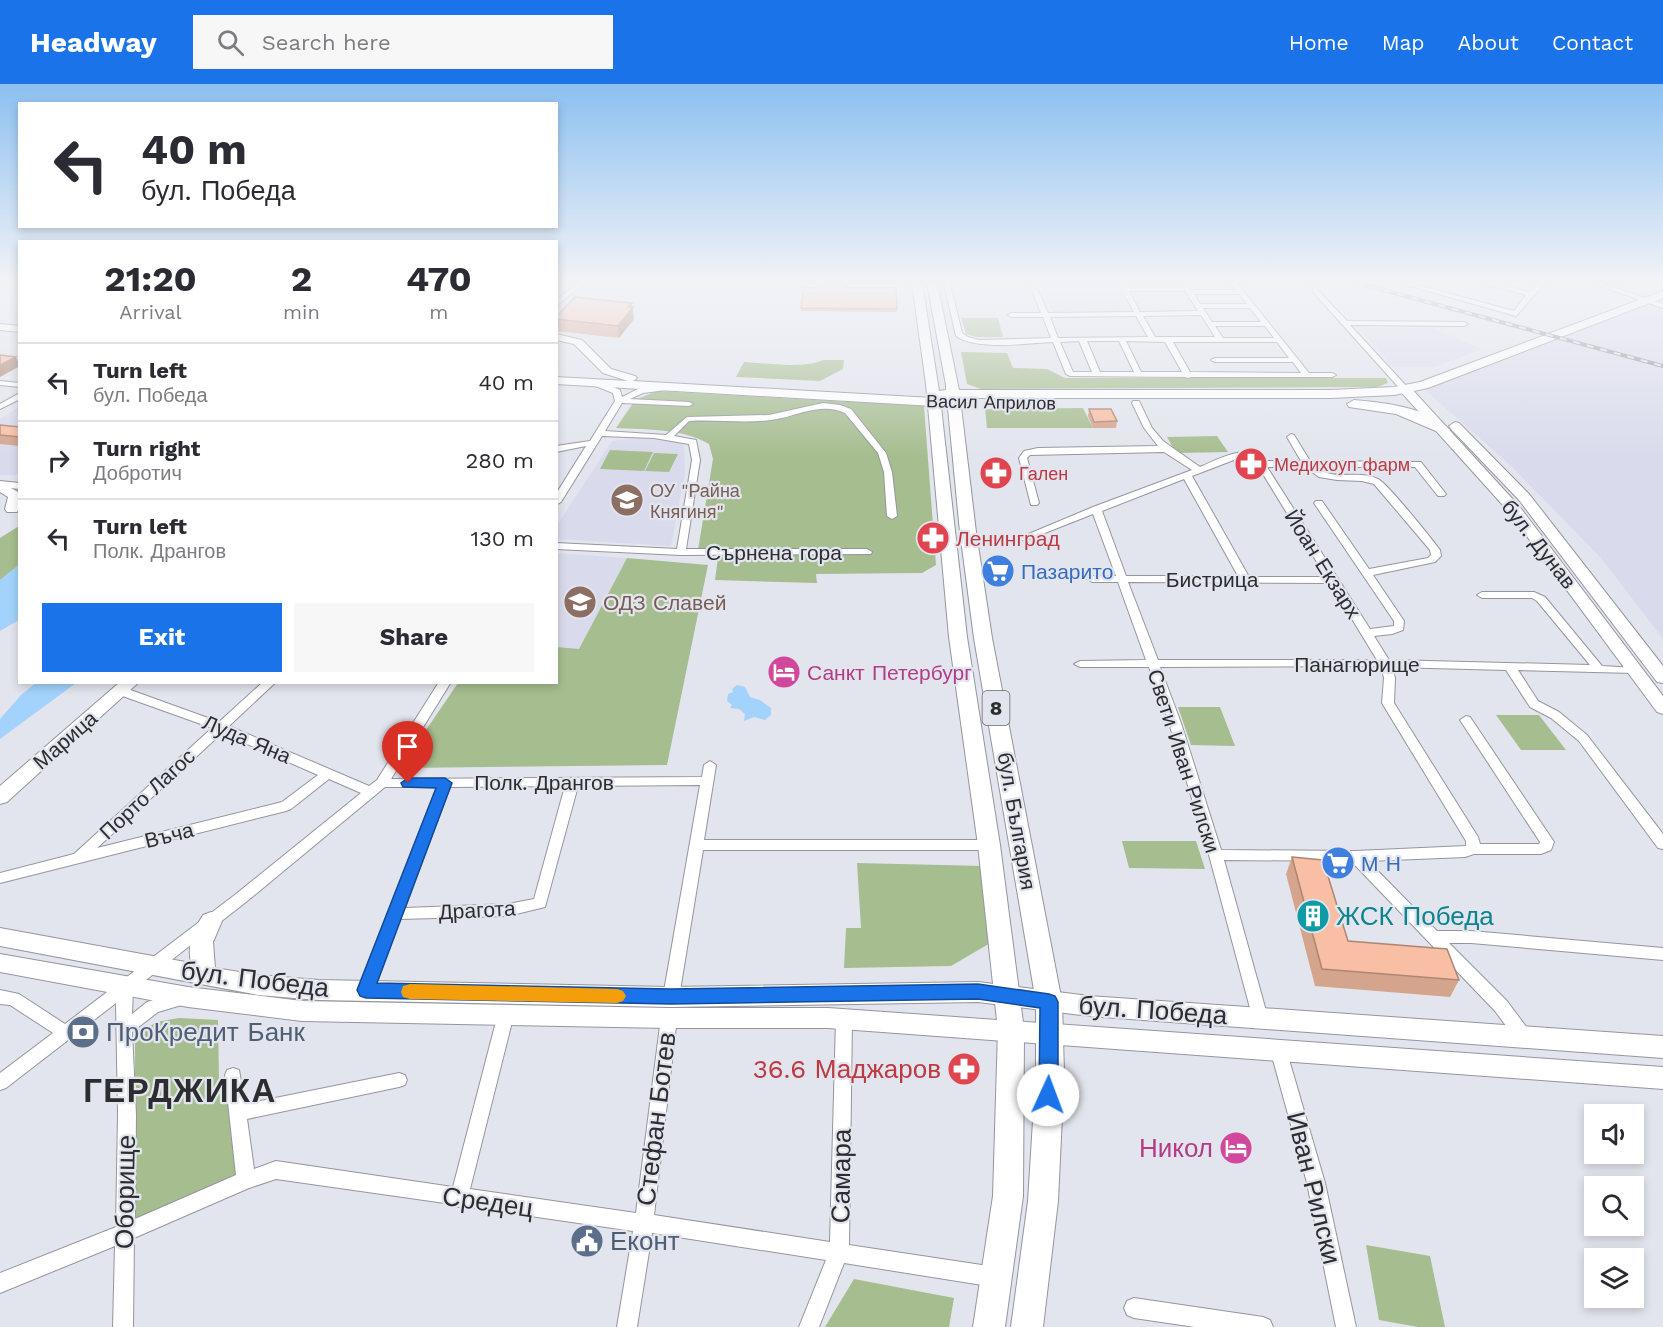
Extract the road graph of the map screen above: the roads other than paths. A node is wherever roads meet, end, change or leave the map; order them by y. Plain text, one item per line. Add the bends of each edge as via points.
1 (561, 341) edge
2 (571, 341) edge
3 (925, 341) edge
4 (943, 341) edge
5 (975, 341) edge
6 (1017, 341) edge
7 (1056, 341) edge
8 (1083, 341) edge
9 (1122, 341) edge
10 (1169, 341) edge
11 (1281, 341) edge
12 (1362, 341) edge
13 (1544, 341) edge
14 (1555, 341) edge
15 (1215, 360) dead end
16 (1296, 360) junction
17 (1097, 375) junction
18 (1139, 375) junction
19 (1307, 375) junction
20 (1332, 375) dead end
21 (560, 376) edge
22 (1188, 376) junction
23 (633, 379) junction
24 (0, 383) edge
25 (596, 383) junction
26 (18, 385) edge
27 (670, 387) junction
28 (1415, 392) junction
29 (18, 396) edge
30 (933, 398) junction
31 (954, 398) junction
32 (620, 401) junction
33 (1315, 402) junction
34 (1136, 403) junction
35 (689, 404) dead end
36 (0, 406) edge
37 (1443, 430) junction
38 (598, 433) junction
39 (669, 436) junction
40 (1291, 437) dead end
41 (591, 443) junction
42 (558, 449) edge
43 (1164, 449) junction
44 (1261, 464) junction
45 (1308, 464) junction
46 (1199, 470) junction
47 (1186, 474) junction
48 (18, 480) edge
49 (0, 484) edge
50 (18, 486) edge
51 (1441, 494) dead end
52 (558, 499) edge
53 (1034, 503) dead end
54 (1319, 503) dead end
55 (1096, 509) junction
56 (10, 510) edge
57 (892, 516) dead end
58 (1024, 538) dead end
59 (558, 546) edge
60 (681, 552) junction
61 (867, 552) dead end
62 (1365, 573) junction
63 (1092, 579) dead end
64 (1121, 579) junction
65 (1245, 579) junction
66 (1332, 580) junction
67 (1482, 595) dead end
68 (1366, 633) junction
69 (1384, 663) junction
70 (1080, 664) dead end
71 (1153, 665) junction
72 (1510, 667) junction
73 (1599, 669) junction
74 (1634, 670) junction
75 (1663, 678) edge
76 (268, 684) edge
77 (443, 684) edge
78 (126, 687) edge
79 (1663, 708) edge
80 (1466, 720) dead end
81 (220, 727) junction
82 (710, 765) dead end
83 (328, 774) junction
84 (707, 781) junction
85 (573, 782) junction
86 (445, 783) junction
87 (376, 788) junction
88 (0, 797) edge
89 (1663, 844) edge
90 (696, 845) junction
91 (989, 845) junction
92 (1473, 849) junction
93 (1216, 855) junction
94 (1355, 856) junction
95 (78, 858) junction
96 (0, 878) edge
97 (395, 914) junction
98 (211, 921) junction
99 (0, 937) edge
100 (1434, 937) junction
101 (1663, 954) edge
102 (0, 963) edge
103 (152, 965) junction
104 (206, 975) junction
105 (125, 986) junction
106 (366, 990) junction
107 (1007, 996) junction
108 (0, 997) edge
109 (188, 997) junction
110 (1049, 1002) junction
111 (670, 1007) junction
112 (506, 1014) junction
113 (1260, 1018) junction
114 (844, 1019) junction
115 (126, 1028) junction
116 (1011, 1030) junction
117 (66, 1033) junction
118 (1050, 1033) junction
119 (1524, 1037) junction
120 (1663, 1047) edge
121 (1278, 1050) junction
122 (233, 1075) dead end
123 (1663, 1078) edge
124 (399, 1080) dead end
125 (0, 1083) edge
126 (238, 1113) junction
127 (246, 1180) junction
128 (459, 1198) junction
129 (644, 1223) junction
130 (125, 1233) junction
131 (839, 1253) junction
132 (996, 1277) junction
133 (0, 1283) edge
134 (1134, 1308) dead end
135 (123, 1327) edge
136 (627, 1327) edge
137 (809, 1327) edge
138 (989, 1327) edge
139 (1027, 1327) edge
140 (1263, 1327) edge
141 (1346, 1327) edge

1 - 21 main road via 574,346 591,366 585,372
2 - 23 main road via 578,342 608,370
3 - 30 main road, бул. България / 8
4 - 31 main road, бул. България / 8
5 - 6 street
7 - 17 street via 1070,374
8 - 17 street
9 - 18 street
10 - 22 street
11 - 16 street
12 - 28 street
13 - 28 main road
14 - 28 main road
15 - 16 street
16 - 19 street
17 - 18 street
18 - 22 street
19 - 20 street
19 - 22 street
21 - 23 main road, Васил Априлов
21 - 25 main road, Васил Априлов
23 - 30 main road, Васил Априлов
24 - 26 street
25 - 27 main road, Васил Априлов
25 - 32 street via 617,392
27 - 30 main road, Васил Априлов
27 - 32 street via 641,391
28 - 31 main road, Васил Априлов
28 - 33 main road, Васил Априлов
28 - 37 main road, бул. Дунав
28 - 75 main road, бул. Дунав via 1524,497
29 - 36 street
30 - 31 main road, Васил Априлов
30 - 91 main road, бул. България / 8 via 958,637
31 - 34 main road, Васил Априлов
31 - 110 main road, бул. България / 8 via 983,638
32 - 35 street
32 - 38 street
33 - 34 main road, Васил Априлов
33 - 37 main road via 1400,409
34 - 43 street via 1150,435
37 - 74 main road, бул. Дунав via 1514,509
38 - 39 street, Сърнена гора
38 - 41 street
39 - 57 street via 687,419 761,418 818,406 843,408 882,453
39 - 60 street, Сърнена гора via 693,442 696,451
40 - 45 street
41 - 42 street
41 - 52 street
43 - 46 street
43 - 53 street via 1027,453 1023,458
44 - 45 street
44 - 46 street via 1245,455
44 - 66 street, Йоан Екзарх
45 - 51 street via 1418,464
45 - 62 street via 1322,475 1377,482 1435,550 1436,556 1431,560
46 - 47 street
47 - 55 street
47 - 65 street
48 - 49 main road
49 - 50 street
49 - 56 main road via 15,496
54 - 62 street
55 - 58 street
55 - 64 street, Свети Иван Рилски
59 - 60 street, Сърнена гора
60 - 61 street, Сърнена гора
62 - 68 street via 1399,621 1399,628 1392,632
63 - 64 street, Бистрица
64 - 65 street, Бистрица
64 - 71 street, Свети Иван Рилски
65 - 66 street, Бистрица
66 - 68 street, Йоан Екзарх
67 - 73 street via 1534,595 1541,599
68 - 69 street, Йоан Екзарх
69 - 71 street, Панагюрище
69 - 72 street, Панагюрище
69 - 92 street, Йоан Екзарх via 1391,680 1389,703 1473,841
70 - 71 street, Панагюрище
71 - 93 street, Свети Иван Рилски
72 - 73 street, Панагюрище
72 - 89 street via 1534,704 1583,738
73 - 74 street, Панагюрище
74 - 79 main road, бул. Дунав
76 - 81 street, Порто Лагос
77 - 87 street
78 - 81 street, Луда Яна
78 - 88 main road, Марица
80 - 92 street via 1547,842 1540,849
81 - 83 street, Луда Яна
81 - 95 street, Порто Лагос
82 - 84 street, Стефан Ботев
83 - 87 street, Луда Яна
83 - 95 street, Въча via 286,806
84 - 85 street, Полк. Дрангов
84 - 90 street, Стефан Ботев
85 - 86 street, Полк. Дрангов
85 - 97 street, Драгота via 540,903 508,910
86 - 87 street, Полк. Дрангов
86 - 97 street
87 - 98 street
90 - 91 street
90 - 111 street, Стефан Ботев
91 - 107 main road, бул. България / 8
92 - 94 street
93 - 94 street
93 - 113 street, Свети Иван Рилски
94 - 100 street
95 - 96 street, Въча
97 - 106 street
98 - 103 street
98 - 104 main road via 199,951
99 - 103 main road, бул. Победа
100 - 101 street
100 - 119 street via 1501,1006
102 - 105 main road, бул. Победа
103 - 104 main road, бул. Победа
103 - 105 street
104 - 106 main road, бул. Победа via 258,985
105 - 109 main road, бул. Победа
105 - 115 street, Оборище
105 - 117 street
106 - 111 main road, бул. Победа
107 - 110 main road, бул. Победа
107 - 111 main road, бул. Победа via 978,992
107 - 116 main road, бул. България / 8
108 - 117 street via 13,999
109 - 112 main road, бул. Победа via 302,1011
109 - 115 street via 153,1007
110 - 113 main road, бул. Победа
110 - 118 main road, бул. България / 8
111 - 112 main road, бул. Победа
111 - 114 main road, бул. Победа
111 - 129 street, Стефан Ботев
112 - 128 street
113 - 119 main road, бул. Победа
114 - 116 main road, бул. Победа
114 - 131 street, Самара
115 - 130 street, Оборище
116 - 118 main road, бул. Победа
116 - 132 main road, бул. България / 8 via 1008,1196
117 - 125 street
118 - 121 main road, бул. Победа
118 - 139 main road, бул. България / 8 via 1043,1200
119 - 120 main road, бул. Победа
121 - 123 main road, бул. Победа
121 - 141 street, Иван Рилски via 1316,1183
122 - 126 street
124 - 126 street
126 - 127 street
127 - 128 street, Средец via 276,1170
127 - 130 street, Средец
128 - 129 street, Средец
129 - 131 street, Средец
129 - 136 street, Стефан Ботев
130 - 133 street, Средец
130 - 135 street, Оборище
131 - 132 street, Средец
131 - 137 street, Самара
132 - 138 main road, бул. България / 8
134 - 140 street

